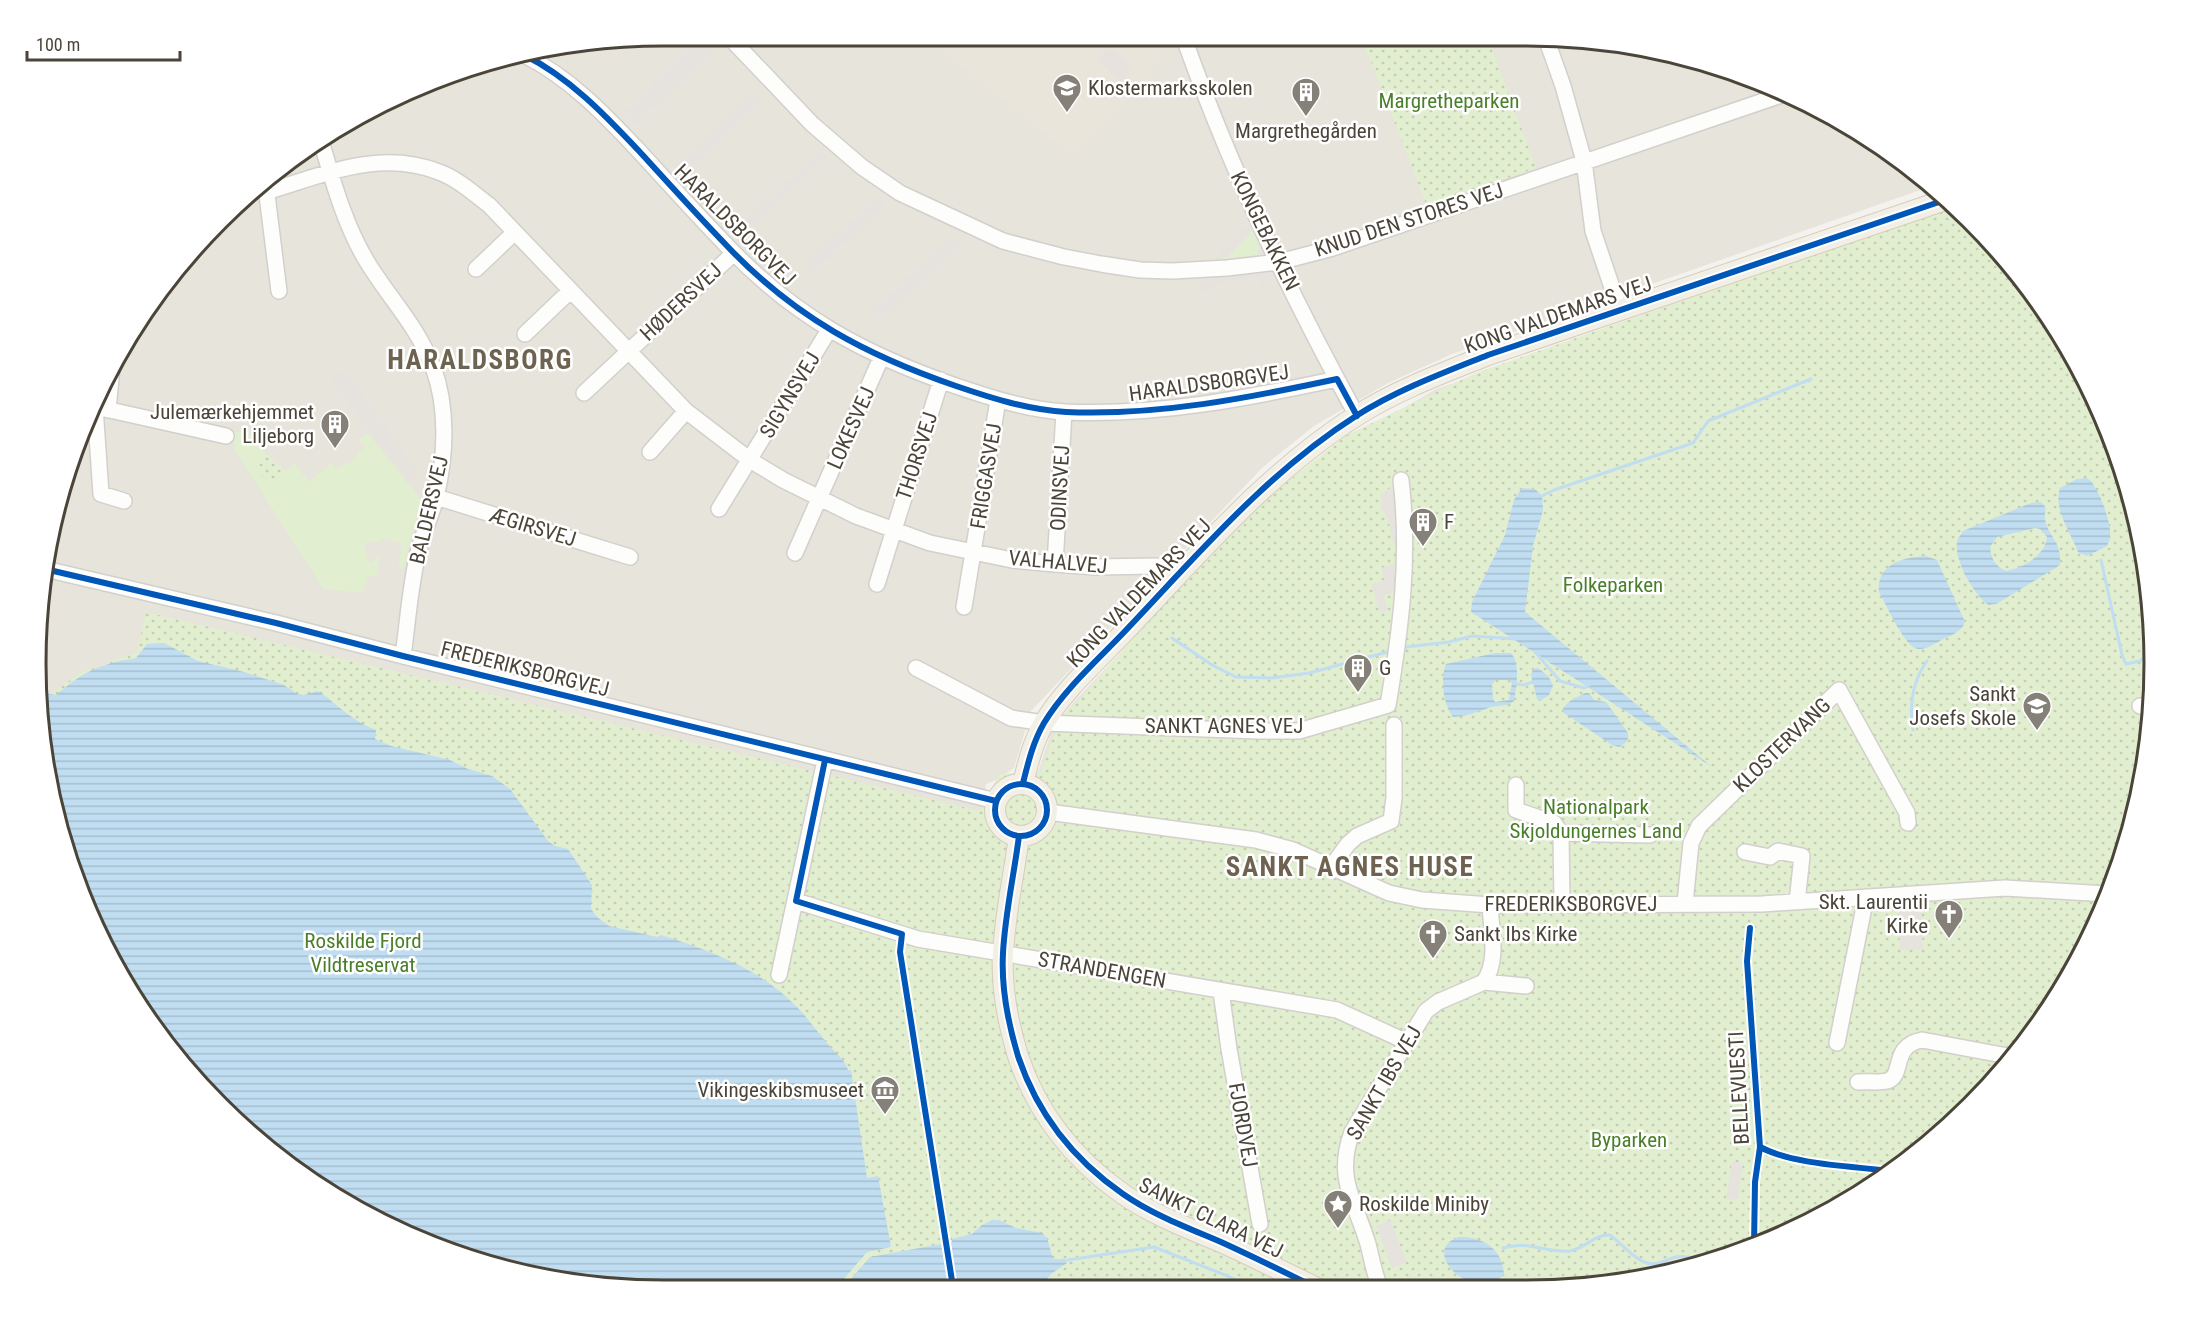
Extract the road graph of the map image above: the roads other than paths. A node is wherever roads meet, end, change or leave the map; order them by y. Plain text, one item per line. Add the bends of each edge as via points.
1 (738, 46) edge
2 (1187, 46) edge
3 (1549, 47) edge
4 (533, 61) edge
5 (1773, 98) edge
6 (323, 149) edge
7 (1584, 161) junction
8 (331, 172) junction
9 (1936, 203) edge
10 (514, 232) junction
11 (734, 253) junction
12 (1279, 262) junction
13 (476, 269) dead end
14 (279, 291) dead end
15 (570, 291) junction
16 (1620, 311) junction
17 (829, 330) junction
18 (525, 334) dead end
19 (628, 352) junction
20 (881, 358) junction
21 (1337, 379) junction
22 (941, 380) junction
23 (584, 393) dead end
24 (998, 400) junction
25 (102, 409) edge
26 (686, 411) junction
27 (1064, 412) junction
28 (98, 416) edge
29 (1357, 416) junction
30 (226, 436) dead end
31 (650, 452) dead end
32 (750, 460) junction
33 (1401, 480) dead end
34 (436, 498) junction
35 (820, 499) junction
36 (124, 501) dead end
37 (719, 509) dead end
38 (893, 531) junction
39 (795, 553) dead end
40 (974, 553) junction
41 (630, 557) dead end
42 (1055, 564) junction
43 (54, 571) edge
44 (1174, 578) junction
45 (876, 584) dead end
46 (964, 607) dead end
47 (403, 656) junction
48 (916, 668) dead end
49 (1044, 723) junction
50 (1394, 725) dead end
51 (825, 760) junction
52 (1023, 783) junction
53 (1516, 784) dead end
54 (996, 801) junction
55 (1048, 813) junction
56 (1908, 824) dead end
57 (1561, 833) junction
58 (1650, 835) dead end
59 (1019, 836) junction
60 (1745, 852) dead end
61 (1332, 866) junction
62 (2099, 894) edge
63 (1866, 897) junction
64 (796, 901) junction
65 (1797, 902) junction
66 (1685, 903) junction
67 (1490, 905) junction
68 (1563, 905) junction
69 (1003, 954) junction
70 (778, 975) dead end
71 (1484, 982) junction
72 (1526, 986) dead end
73 (1221, 991) junction
74 (1407, 1042) junction
75 (1837, 1043) dead end
76 (2003, 1055) edge
77 (1858, 1082) dead end
78 (1260, 1224) dead end
79 (1300, 1280) edge
80 (1378, 1280) edge

1 - 12 street, KNUD DEN STORES VEJ via 812,124 862,167 900,193 1003,241 1064,257 1140,270 1227,268
2 - 12 street, KONGEBAKKEN via 1222,141
3 - 7 street
4 - 11 street, HARALDSBORGVEJ via 563,79 608,120
5 - 7 street, KNUD DEN STORES VEJ
6 - 8 street, BALDERSVEJ
7 - 12 street, KNUD DEN STORES VEJ via 1333,248
7 - 16 street via 1593,231
8 - 10 street, VALHALVEJ via 389,161 438,171 464,185
8 - 14 street, VALHALVEJ via 267,195
8 - 34 street, BALDERSVEJ via 348,224 366,260 418,333 434,368 444,429
9 - 16 main road, KONG VALDEMARS VEJ
10 - 13 street
10 - 15 street, VALHALVEJ
11 - 17 street, HARALDSBORGVEJ via 786,300
11 - 19 street, HØDERSVEJ
12 - 21 street, KONGEBAKKEN
15 - 18 street
15 - 19 street, VALHALVEJ
16 - 29 main road, KONG VALDEMARS VEJ via 1416,383
17 - 20 street, HARALDSBORGVEJ
17 - 32 street, SIGYNSVEJ
19 - 23 street
19 - 26 street, VALHALVEJ
20 - 22 street, HARALDSBORGVEJ
20 - 35 street, LOKESVEJ
21 - 27 street, HARALDSBORGVEJ via 1244,399 1161,409
21 - 29 street, KONGEBAKKEN
22 - 24 street, HARALDSBORGVEJ
22 - 38 street, THORSVEJ
24 - 27 street, HARALDSBORGVEJ
24 - 40 street, FRIGGASVEJ
25 - 30 street
26 - 31 street
26 - 32 street, VALHALVEJ
27 - 42 street, ODINSVEJ
28 - 36 street via 101,494
29 - 44 main road, KONG VALDEMARS VEJ via 1265,485
32 - 35 street, VALHALVEJ
32 - 37 street
33 - 49 street, SANKT AGNES VEJ via 1406,566 1388,705 1299,730
34 - 41 street, ÆGIRSVEJ
34 - 47 street, BALDERSVEJ via 418,555
35 - 38 street, VALHALVEJ
35 - 39 street
38 - 40 street, VALHALVEJ
38 - 45 street
40 - 42 street, VALHALVEJ
40 - 46 street
42 - 44 street, VALHALVEJ via 1156,566
43 - 47 street, FREDERIKSBORGVEJ via 276,622
44 - 49 main road, KONG VALDEMARS VEJ via 1064,696
47 - 51 street, FREDERIKSBORGVEJ
48 - 49 street, SANKT AGNES VEJ via 1011,718
49 - 52 main road, KONG VALDEMARS VEJ
50 - 61 street via 1391,821 1358,836
51 - 54 street, FREDERIKSBORGVEJ
51 - 64 street
52 - 54 main road via 1006,788
52 - 55 main road via 1044,796
53 - 57 street via 1516,810 1554,823
54 - 59 main road via 999,824
55 - 59 main road via 1035,833
55 - 61 street, FREDERIKSBORGVEJ via 1256,840
56 - 66 street, KLOSTERVANG via 1907,813 1839,690 1699,826 1691,843
57 - 58 street
57 - 68 street
59 - 69 main road, SANKT CLARA VEJ
60 - 65 street via 1770,857 1778,851 1802,856
61 - 67 street, FREDERIKSBORGVEJ via 1389,893 1422,900
62 - 63 street, FREDERIKSBORGVEJ via 2005,888
63 - 65 street, FREDERIKSBORGVEJ
63 - 75 street
64 - 69 street, STRANDENGEN via 918,939
64 - 70 street
65 - 66 street, FREDERIKSBORGVEJ
66 - 68 street, FREDERIKSBORGVEJ
67 - 68 street, FREDERIKSBORGVEJ
67 - 71 street via 1491,969
69 - 73 street, STRANDENGEN
69 - 79 main road, SANKT CLARA VEJ via 1011,1033 1024,1073 1039,1105 1076,1154 1124,1195 1157,1214
71 - 72 street, SANKT IBS VEJ
71 - 74 street, SANKT IBS VEJ via 1426,1011
73 - 74 street, STRANDENGEN via 1337,1010
73 - 78 street, FJORDVEJ
74 - 80 street, SANKT IBS VEJ via 1352,1132 1344,1162 1346,1181
76 - 77 street via 1922,1040 1910,1042 1889,1081

